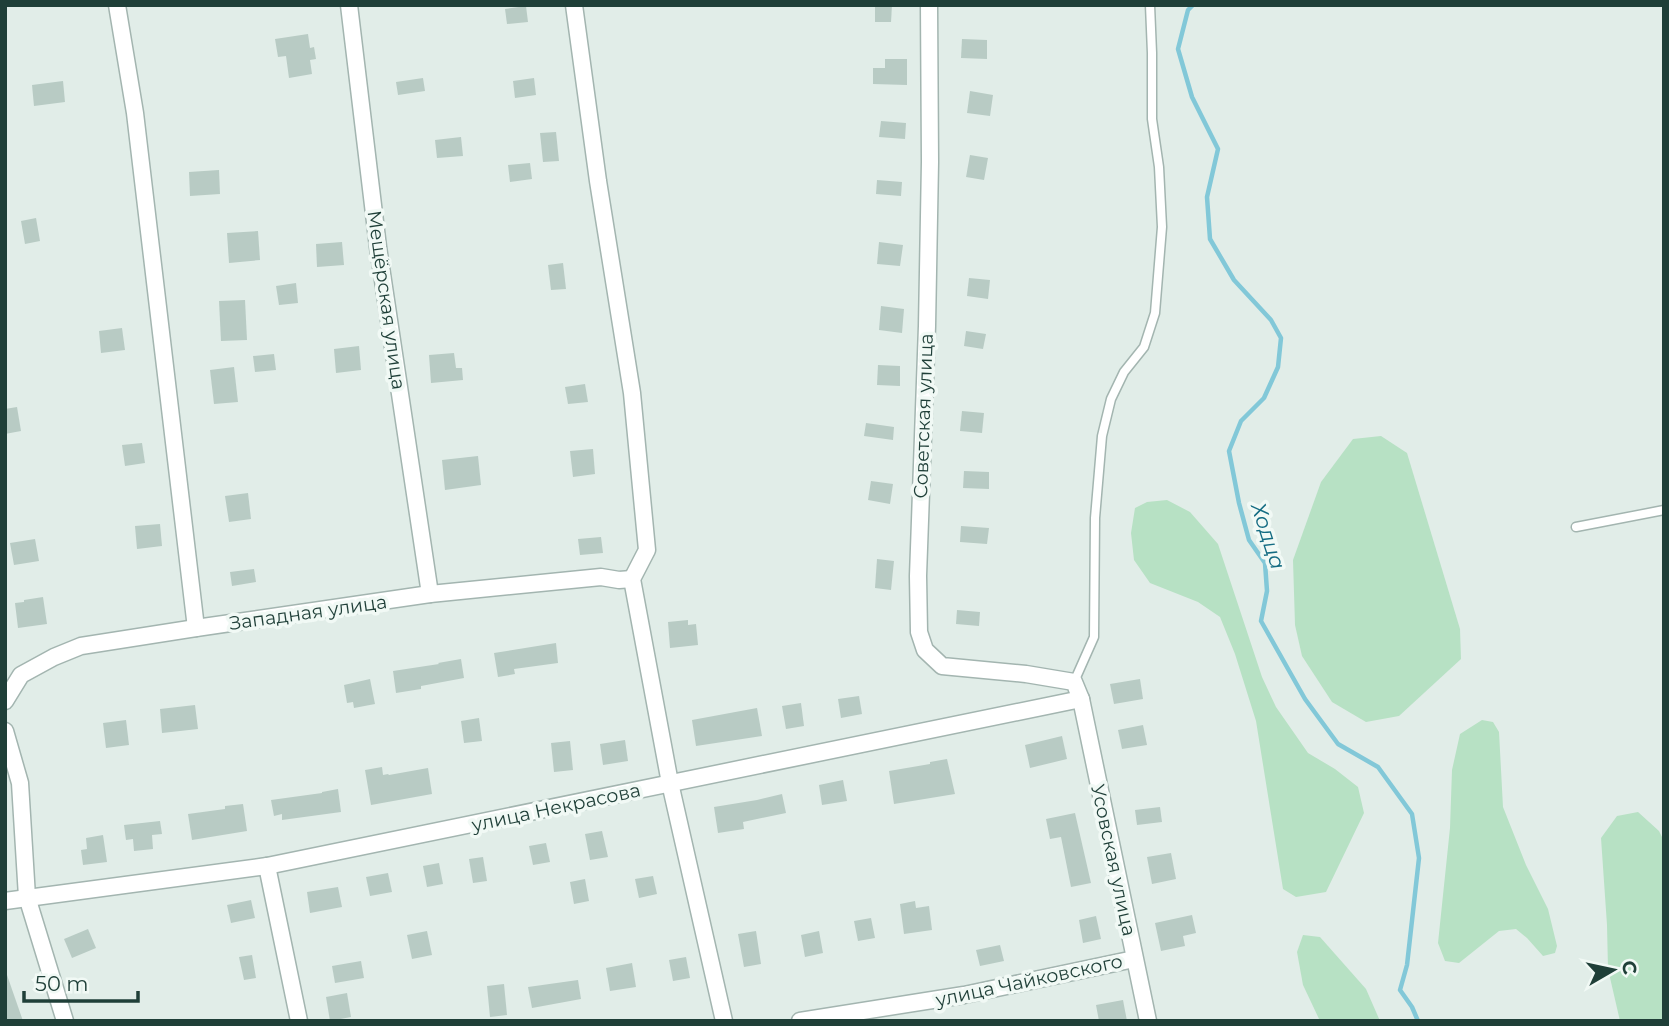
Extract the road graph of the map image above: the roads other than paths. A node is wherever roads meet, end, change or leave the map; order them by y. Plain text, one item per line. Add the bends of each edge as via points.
1 (117, 5) edge
2 (349, 5) edge
3 (574, 5) edge
4 (929, 5) edge
5 (1150, 5) edge
6 (1664, 510) edge
7 (1576, 527) dead end
8 (632, 579) junction
9 (430, 594) junction
10 (196, 628) junction
11 (1074, 682) junction
12 (1081, 699) junction
13 (5, 701) edge
14 (5, 731) edge
15 (670, 783) junction
16 (267, 866) junction
17 (27, 897) junction
18 (5, 901) edge
19 (1134, 959) junction
20 (65, 1021) edge
21 (299, 1021) edge
22 (723, 1021) edge
23 (800, 1021) edge
24 (1148, 1021) edge

1 - 10 street via 135,113
2 - 9 street, Мещёрская улица via 378,247
3 - 8 street via 632,393 648,550
4 - 11 street, Советская улица via 930,162 919,632 925,650 942,666
5 - 11 lane via 1152,119 1162,227 1155,313 1144,347 1111,398 1102,436 1095,518 1094,638
6 - 7 lane
8 - 9 street, Западная улица via 601,577
8 - 15 street
9 - 10 street, Западная улица
10 - 13 street, Западная улица via 81,646 21,675
11 - 12 street
12 - 15 street, улица Некрасова
12 - 19 street, Усовская улица
14 - 17 street via 20,783
15 - 16 street, улица Некрасова
15 - 22 street
16 - 17 street, улица Некрасова
16 - 21 street
17 - 18 street, улица Некрасова
17 - 20 street
19 - 23 street, улица Чайковского via 964,995
19 - 24 street, Усовская улица

